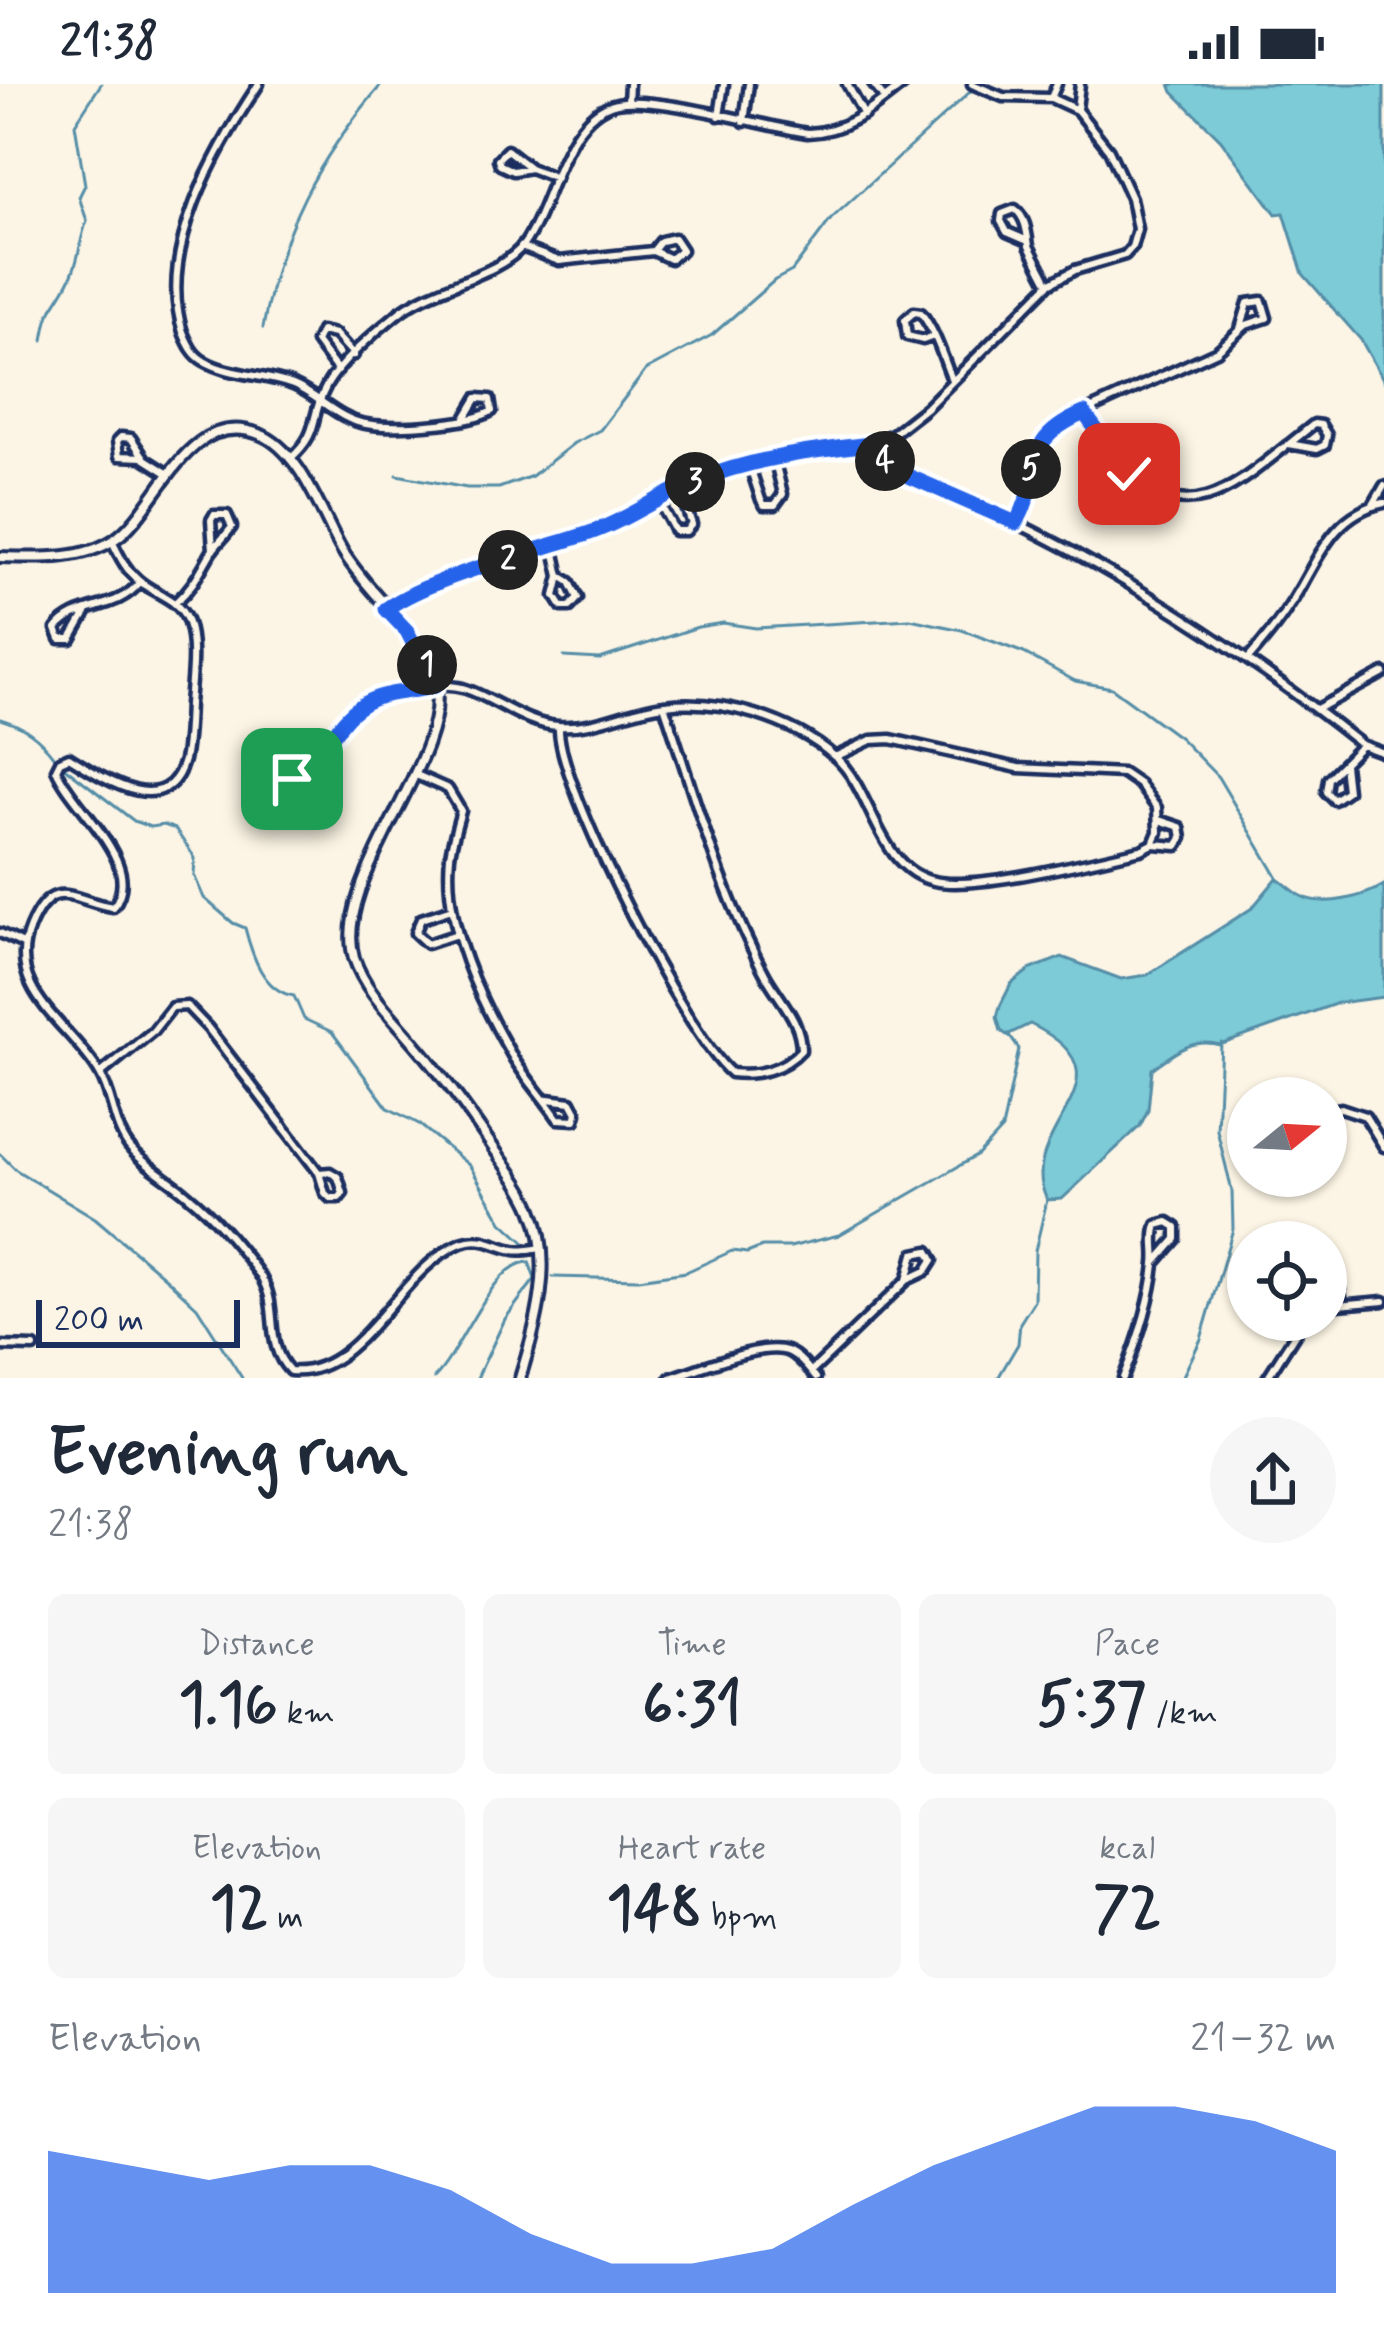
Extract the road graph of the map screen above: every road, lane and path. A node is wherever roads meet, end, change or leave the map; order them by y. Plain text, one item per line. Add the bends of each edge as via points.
1 (259, 84) edge
2 (628, 84) edge
3 (724, 84) edge
4 (749, 84) edge
5 (847, 84) edge
6 (874, 84) edge
7 (904, 84) edge
8 (972, 84) edge
9 (1057, 84) edge
10 (1080, 84) edge
11 (1051, 98) junction
12 (885, 99) junction
13 (628, 102) junction
14 (1077, 110) junction
15 (864, 115) junction
16 (718, 116) junction
17 (744, 122) junction
18 (530, 168) junction
19 (556, 178) junction
20 (1028, 241) junction
21 (521, 247) junction
22 (653, 251) junction
23 (1049, 284) junction
24 (1240, 329) junction
25 (934, 336) junction
26 (355, 356) junction
27 (338, 371) junction
28 (952, 380) junction
29 (320, 402) junction
30 (1084, 413) junction
31 (464, 421) junction
32 (870, 444) junction
33 (1289, 444) junction
34 (144, 458) junction
35 (774, 458) junction
36 (290, 459) junction
37 (749, 464) junction
38 (167, 472) junction
39 (1384, 486) edge
40 (679, 489) junction
41 (658, 500) junction
42 (1384, 503) edge
43 (1373, 506) junction
44 (1016, 523) junction
45 (112, 541) junction
46 (553, 544) junction
47 (213, 550) junction
48 (0, 557) edge
49 (560, 576) junction
50 (140, 582) junction
51 (176, 602) junction
52 (386, 609) junction
53 (87, 610) junction
54 (1250, 658) junction
55 (1384, 673) edge
56 (435, 686) junction
57 (664, 705) junction
58 (1317, 709) junction
59 (560, 727) junction
60 (1362, 745) junction
61 (1384, 753) edge
62 (835, 757) junction
63 (1344, 764) junction
64 (310, 770) junction
65 (414, 774) junction
66 (1159, 820) junction
67 (1153, 844) junction
68 (452, 909) junction
69 (0, 934) edge
70 (458, 934) junction
71 (23, 944) junction
72 (100, 1074) junction
73 (548, 1099) junction
74 (1347, 1110) edge
75 (1384, 1147) edge
76 (319, 1173) junction
77 (542, 1248) junction
78 (1156, 1262) junction
79 (907, 1280) junction
80 (1384, 1301) edge
81 (1347, 1303) edge
82 (1291, 1341) edge
83 (0, 1346) edge
84 (34, 1347) dead end
85 (813, 1375) edge
86 (520, 1378) edge
87 (670, 1378) edge
88 (1123, 1378) edge
89 (1267, 1378) edge

1 - 29 street via 198,189 178,315 189,346 206,362 296,386
2 - 13 street
3 - 16 street
4 - 17 street
5 - 15 street
6 - 12 street
7 - 12 street
8 - 11 street via 1003,97
9 - 11 street
10 - 14 street
11 - 14 street
12 - 15 street
13 - 16 street
13 - 19 street via 585,122
14 - 23 street via 1120,171 1136,238 1125,255
15 - 17 street via 825,133
16 - 17 street
18 - 18 street via 507,150 498,159 513,171
18 - 19 street
19 - 21 street
20 - 20 street via 1022,215 1002,214 1007,232
20 - 23 street
21 - 22 street via 560,261
21 - 26 street via 494,268 402,309
22 - 22 street via 670,260 682,250 674,238
23 - 28 street
24 - 24 street via 1267,318 1262,302 1249,303
24 - 30 street via 1217,351
25 - 25 street via 921,313 904,320 908,336
25 - 28 street
26 - 27 street
26 - 27 street via 335,334 321,332 319,350
27 - 29 street
28 - 32 street via 894,433
29 - 31 street via 365,424
29 - 36 street via 310,439
30 - 33 street via 1129,474 1180,498 1238,486
30 - 44 street via 1041,443
31 - 31 street via 488,414 490,399 477,398
32 - 35 street
32 - 44 street via 897,471
33 - 33 street via 1317,448 1327,435 1314,424
34 - 34 street via 131,438 117,441 119,456
34 - 38 street
35 - 37 street
35 - 37 street via 783,494 775,505 764,505
36 - 38 street via 243,430 191,448
36 - 52 street
37 - 40 street
38 - 45 street
39 - 43 street
40 - 41 street
40 - 41 street via 691,513 686,531 675,531
41 - 46 street via 614,525
42 - 43 street
43 - 54 street via 1326,539
44 - 54 street
45 - 48 street via 62,556
45 - 50 street
46 - 49 street
46 - 52 street
47 - 47 street via 232,527 227,515 211,520
47 - 51 street
49 - 49 street via 555,596 569,608 578,598
50 - 51 street
50 - 53 street via 120,601
51 - 71 street via 191,639 184,761 159,790 140,793 69,757 59,760 63,786 109,845 124,883 113,907 64,893 48,901
52 - 56 street
53 - 53 street via 60,623 60,639 71,639
54 - 58 street
55 - 58 street
56 - 59 street via 462,687
56 - 64 street via 362,705
56 - 65 street via 433,724
57 - 59 street
57 - 59 street via 740,918 801,1033 801,1050 780,1067 731,1073 695,1032 562,761
57 - 62 street via 759,717
58 - 60 street
60 - 61 street
60 - 63 street
62 - 66 street via 891,739 1018,767 1123,773 1152,797
62 - 67 street via 899,861 933,881 982,880
63 - 63 street via 1325,786 1334,800 1347,791
64 - 64 street via 286,783 289,800 304,798
65 - 68 street via 448,789 460,811 450,856
65 - 77 street via 360,896 350,941 355,960 514,1178
66 - 67 street
66 - 67 street via 1176,824 1183,838 1171,847
68 - 70 street
68 - 70 street via 421,919 415,933 427,944
69 - 71 street
70 - 73 street via 514,1060
71 - 72 street via 29,988
72 - 76 street via 172,1007 187,1006
72 - 77 street via 127,1145 192,1198 269,1286 275,1349 290,1371 320,1371 349,1355 451,1249 476,1240 515,1251
73 - 73 street via 558,1119 575,1120 571,1102
74 - 75 street via 1365,1116
76 - 76 street via 325,1193 339,1198 338,1177
77 - 86 street
78 - 78 street via 1175,1239 1168,1222 1154,1232
78 - 88 street
79 - 79 street via 931,1265 928,1251 914,1254
79 - 85 street
80 - 81 street
82 - 89 street
83 - 84 street
85 - 87 street via 778,1350

